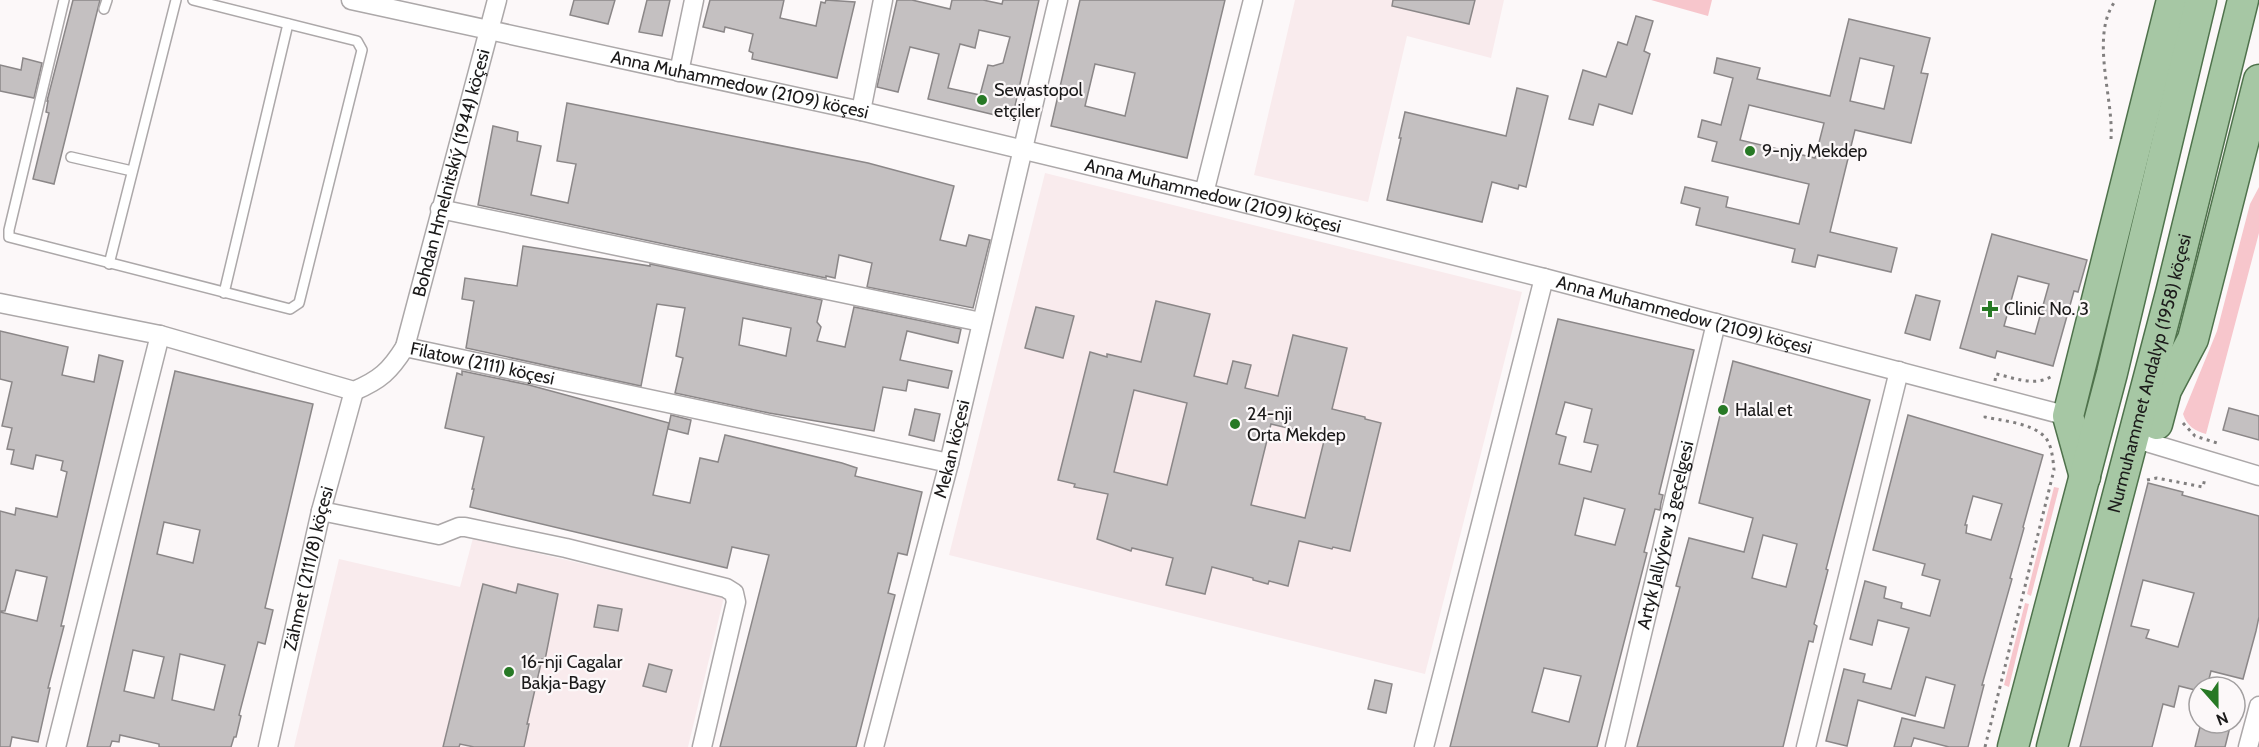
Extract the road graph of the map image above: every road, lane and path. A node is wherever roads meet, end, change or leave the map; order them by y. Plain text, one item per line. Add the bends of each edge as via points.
1 (64, 0) edge
2 (176, 0) edge
3 (193, 0) edge
4 (351, 0) edge
5 (496, 0) edge
6 (694, 0) edge
7 (883, 0) edge
8 (1058, 0) edge
9 (1253, 0) edge
10 (2116, 0) edge
11 (2172, 0) edge
12 (2202, 0) edge
13 (2243, 0) edge
14 (288, 24) junction
15 (489, 30) junction
16 (679, 72) junction
17 (2259, 80) edge
18 (861, 111) junction
19 (2111, 147) dead end
20 (1023, 149) junction
21 (71, 157) dead end
22 (132, 171) junction
23 (1204, 193) junction
24 (440, 209) junction
25 (109, 264) junction
26 (1544, 278) junction
27 (2131, 290) junction
28 (224, 293) junction
29 (0, 303) edge
30 (981, 322) junction
31 (1716, 323) junction
32 (2092, 323) junction
33 (160, 335) junction
34 (405, 347) junction
35 (1899, 371) junction
36 (2112, 373) junction
37 (1996, 374) dead end
38 (2056, 374) dead end
39 (354, 391) junction
40 (2068, 416) junction
41 (1985, 417) dead end
42 (2143, 441) junction
43 (949, 463) junction
44 (2259, 476) edge
45 (2085, 478) junction
46 (321, 511) junction
47 (2259, 706) edge
48 (56, 747) edge
49 (268, 747) edge
50 (702, 747) edge
51 (874, 747) edge
52 (1424, 747) edge
53 (1615, 747) edge
54 (1806, 747) edge
55 (1985, 747) edge
56 (2013, 747) edge
57 (2052, 747) edge
58 (2248, 747) edge

1 - 25 lane via 9,234 13,240
2 - 22 lane
3 - 14 lane
4 - 15 street, Anna Muhammedow (2109) köçesi
5 - 15 street, Bohdan Hmelnitskiý (1944) köçesi
6 - 16 street
7 - 18 street
8 - 20 street, Mekan köçesi
9 - 23 street
10 - 19 path via 2103,37
11 - 32 main road
12 - 27 main road, Nurmuhammet Andalyp (1958) köçesi
13 - 42 main road, Nurmuhammet Andalyp (1958) köçesi
14 - 28 lane
14 - 28 lane via 357,41 362,50 299,303 290,309
15 - 16 street, Anna Muhammedow (2109) köçesi
15 - 24 street, Bohdan Hmelnitskiý (1944) köçesi
16 - 18 street, Anna Muhammedow (2109) köçesi
17 - 42 main road via 2193,339
18 - 20 street, Anna Muhammedow (2109) köçesi
20 - 23 street, Anna Muhammedow (2109) köçesi
20 - 30 street, Mekan köçesi
21 - 22 lane
22 - 25 lane
23 - 26 street, Anna Muhammedow (2109) köçesi
24 - 30 street
24 - 34 street, Bohdan Hmelnitskiý (1944) köçesi
25 - 28 lane
26 - 31 street, Anna Muhammedow (2109) köçesi
26 - 52 street
27 - 32 main road
27 - 36 main road, Nurmuhammet Andalyp (1958) köçesi
29 - 33 street
30 - 43 street, Mekan köçesi
31 - 35 street, Anna Muhammedow (2109) köçesi
31 - 53 street, Artyk Jallyýew 3 geçelgesi
32 - 36 main road
32 - 40 main road
33 - 39 street
33 - 48 street
34 - 39 street, Filatow (2111) köçesi via 394,365 375,382
34 - 43 street, Filatow (2111) köçesi
35 - 40 street, Anna Muhammedow (2109) köçesi
35 - 54 street
36 - 45 main road, Nurmuhammet Andalyp (1958) köçesi
37 - 38 path via 2031,382
39 - 46 street, Zähmet (2111/8) köçesi
40 - 45 main road
41 - 55 path via 2034,430 2045,437 2054,470
42 - 44 street
42 - 57 main road, Nurmuhammet Andalyp (1958) köçesi via 2122,481
43 - 51 street, Mekan köçesi
45 - 56 main road, Nurmuhammet Andalyp (1958) köçesi
46 - 49 street, Zähmet (2111/8) köçesi
46 - 50 street via 439,536 465,527 726,588 734,593 736,602
47 - 58 street

